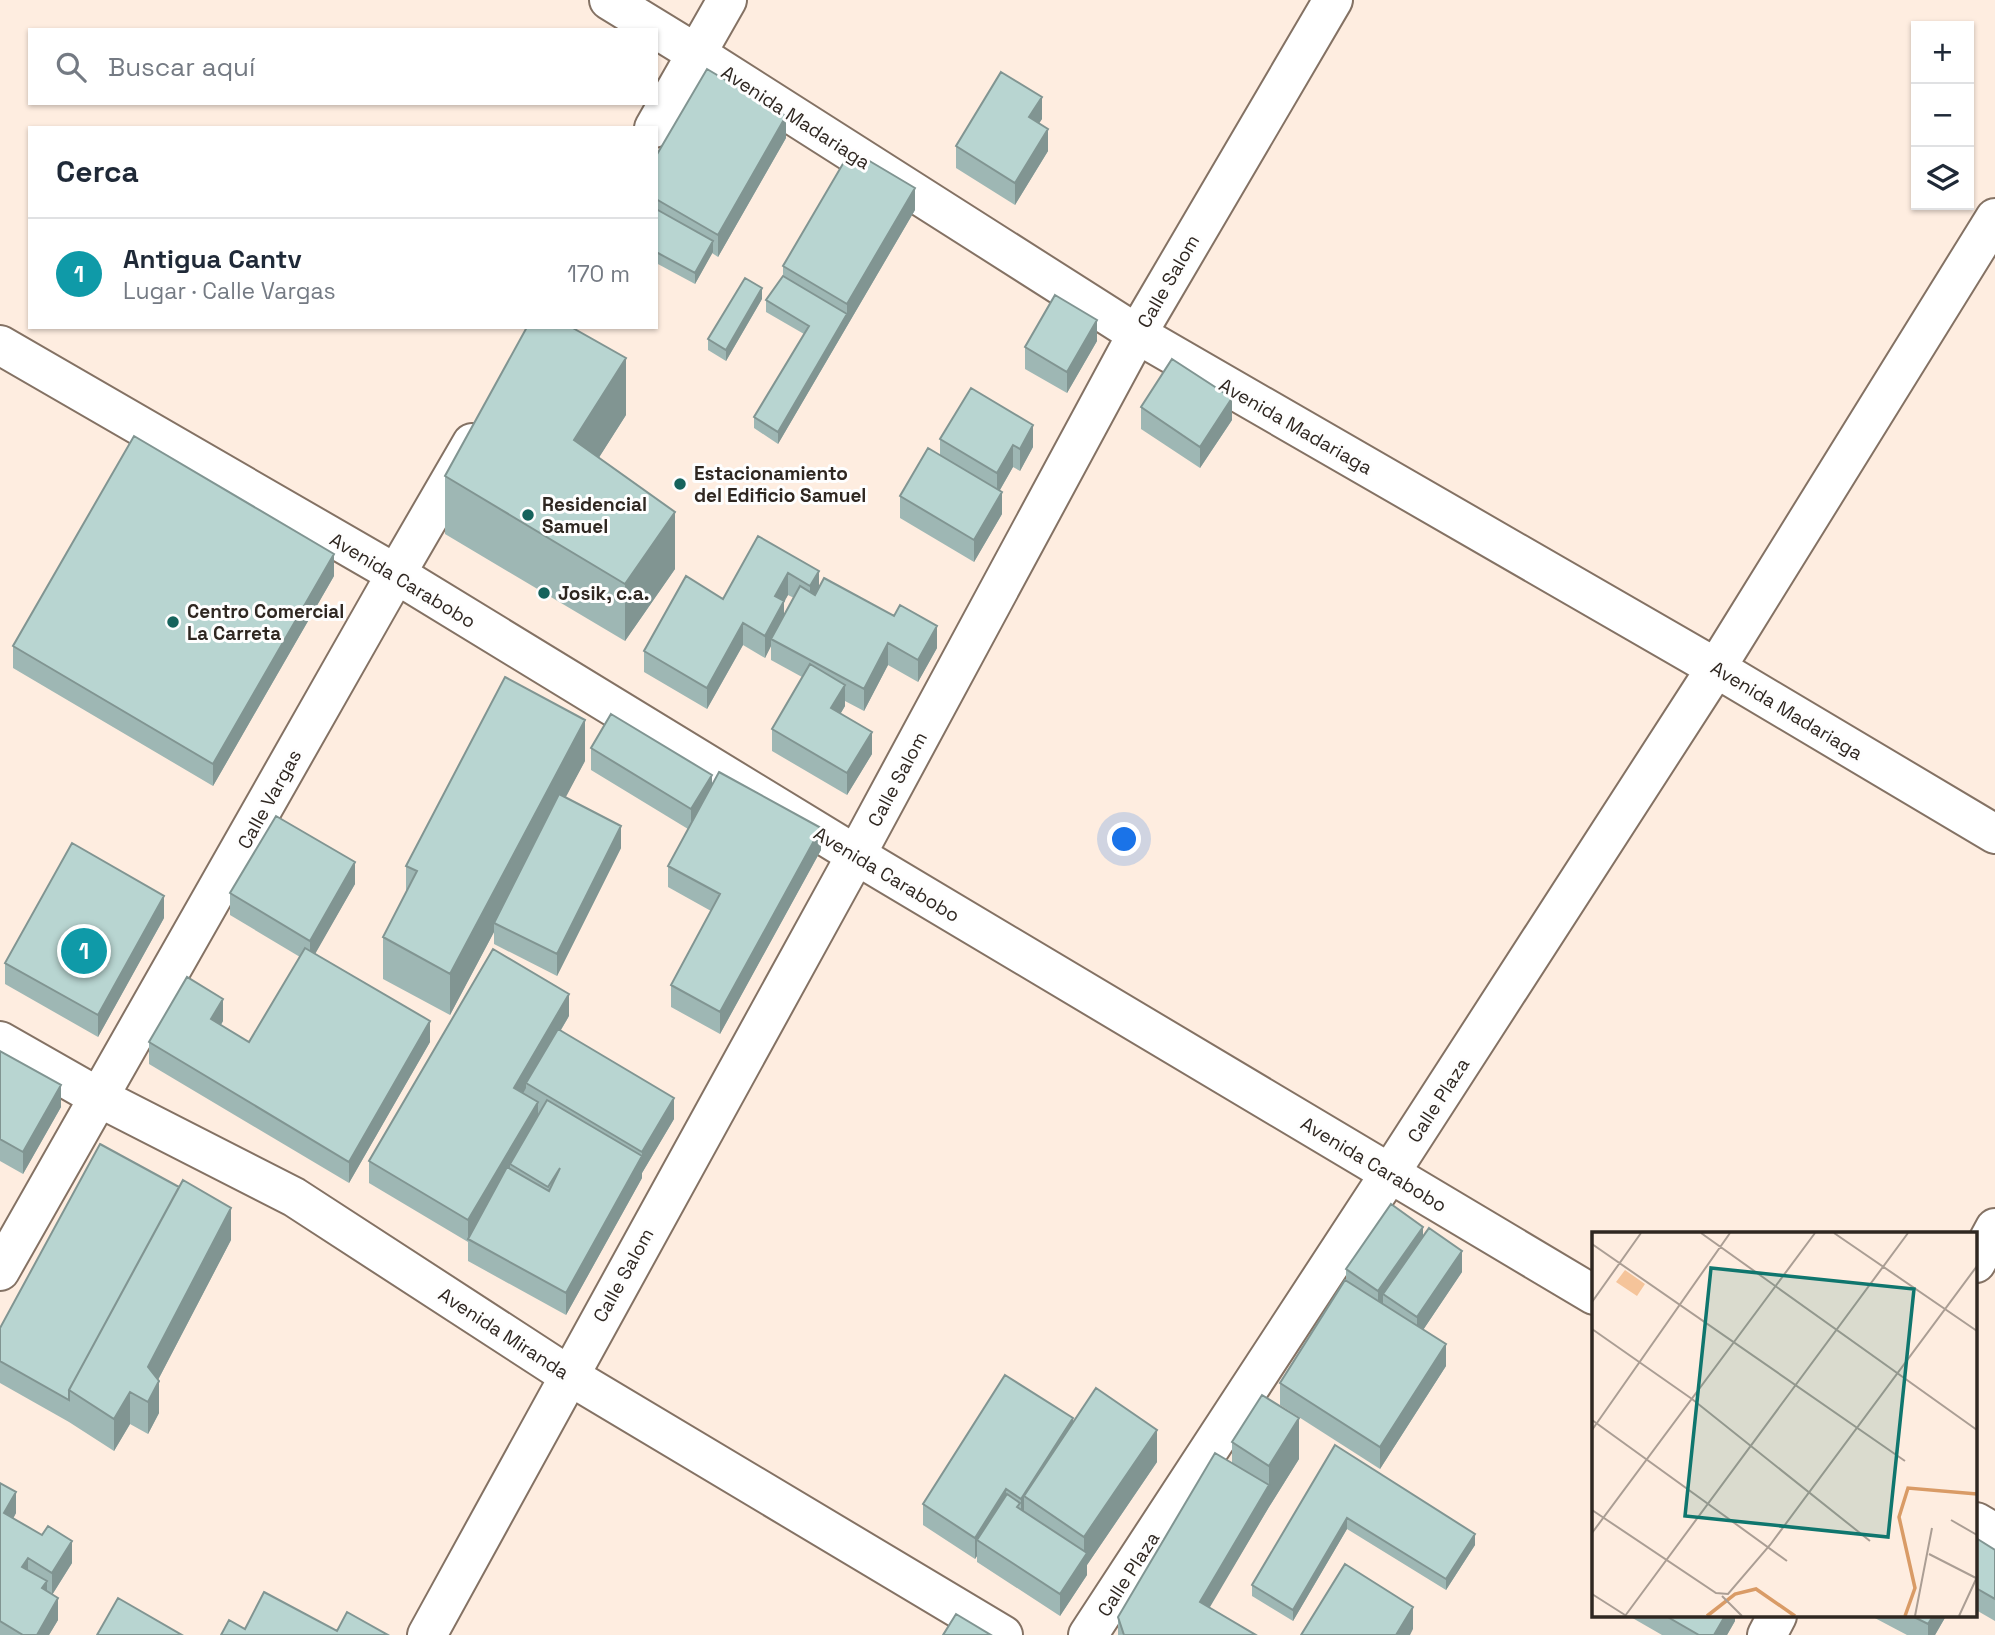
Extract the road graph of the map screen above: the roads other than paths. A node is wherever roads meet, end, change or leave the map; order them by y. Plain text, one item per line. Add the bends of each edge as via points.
1 (609, 0) edge
2 (727, 0) edge
3 (1333, 0) edge
4 (655, 28) edge
5 (658, 30) edge
6 (697, 54) junction
7 (655, 126) edge
8 (1995, 218) edge
9 (1137, 334) junction
10 (0, 345) edge
11 (491, 410) edge
12 (396, 574) junction
13 (1716, 668) junction
14 (1995, 834) edge
15 (856, 856) junction
16 (0, 1041) edge
17 (100, 1098) junction
18 (1390, 1173) junction
19 (1995, 1228) edge
20 (1978, 1258) edge
21 (0, 1271) edge
22 (1592, 1294) edge
23 (568, 1374) junction
24 (1978, 1523) edge
25 (1995, 1533) edge
26 (1776, 1618) edge
27 (426, 1635) edge
28 (1003, 1635) edge
29 (1088, 1635) edge
30 (1766, 1635) edge

1 - 4 street, Avenida Madariaga
2 - 6 street
3 - 9 street, Calle Salom
5 - 6 street, Avenida Madariaga
6 - 7 street
6 - 9 street, Avenida Madariaga
8 - 13 street, Calle Plaza
9 - 13 street, Avenida Madariaga
9 - 15 street, Calle Salom
10 - 12 street, Avenida Carabobo
11 - 12 street, Calle Vargas
12 - 15 street, Avenida Carabobo
12 - 17 street, Calle Vargas
13 - 14 street, Avenida Madariaga
13 - 18 street, Calle Plaza
15 - 18 street, Avenida Carabobo
15 - 23 street, Calle Salom
16 - 17 street, Avenida Miranda
17 - 21 street, Calle Vargas
17 - 23 street, Avenida Miranda via 294,1197
18 - 22 street, Avenida Carabobo
18 - 29 street, Calle Plaza
19 - 20 street
23 - 27 street, Calle Salom
23 - 28 street, Avenida Miranda
24 - 25 street
26 - 30 street

